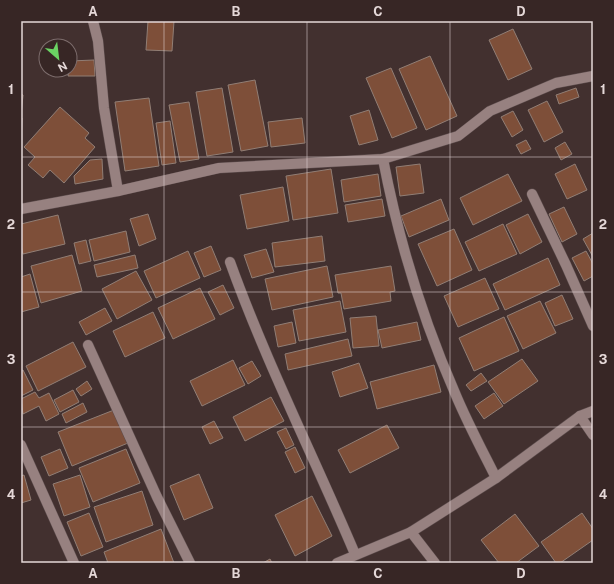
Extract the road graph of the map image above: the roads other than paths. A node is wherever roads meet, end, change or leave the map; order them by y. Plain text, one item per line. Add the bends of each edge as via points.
1 (93, 21) edge
2 (593, 76) edge
3 (383, 159) junction
4 (118, 191) junction
5 (532, 194) dead end
6 (21, 209) edge
7 (230, 262) dead end
8 (593, 326) edge
9 (88, 345) dead end
10 (593, 411) edge
11 (580, 416) junction
12 (593, 435) edge
13 (21, 445) edge
14 (496, 478) junction
15 (411, 532) junction
16 (356, 554) junction
17 (74, 563) edge
18 (190, 563) edge
19 (336, 563) edge
20 (435, 563) edge

1 - 4 street via 98,41 104,108
2 - 3 street via 556,83 490,111 458,136
3 - 4 street via 219,168
3 - 14 street via 394,215 428,320 455,393
4 - 6 street
5 - 8 street
7 - 16 street via 251,322
9 - 18 street
10 - 11 street
11 - 12 street
11 - 14 street
13 - 17 street
14 - 15 street
15 - 16 street
15 - 20 street
16 - 19 street

